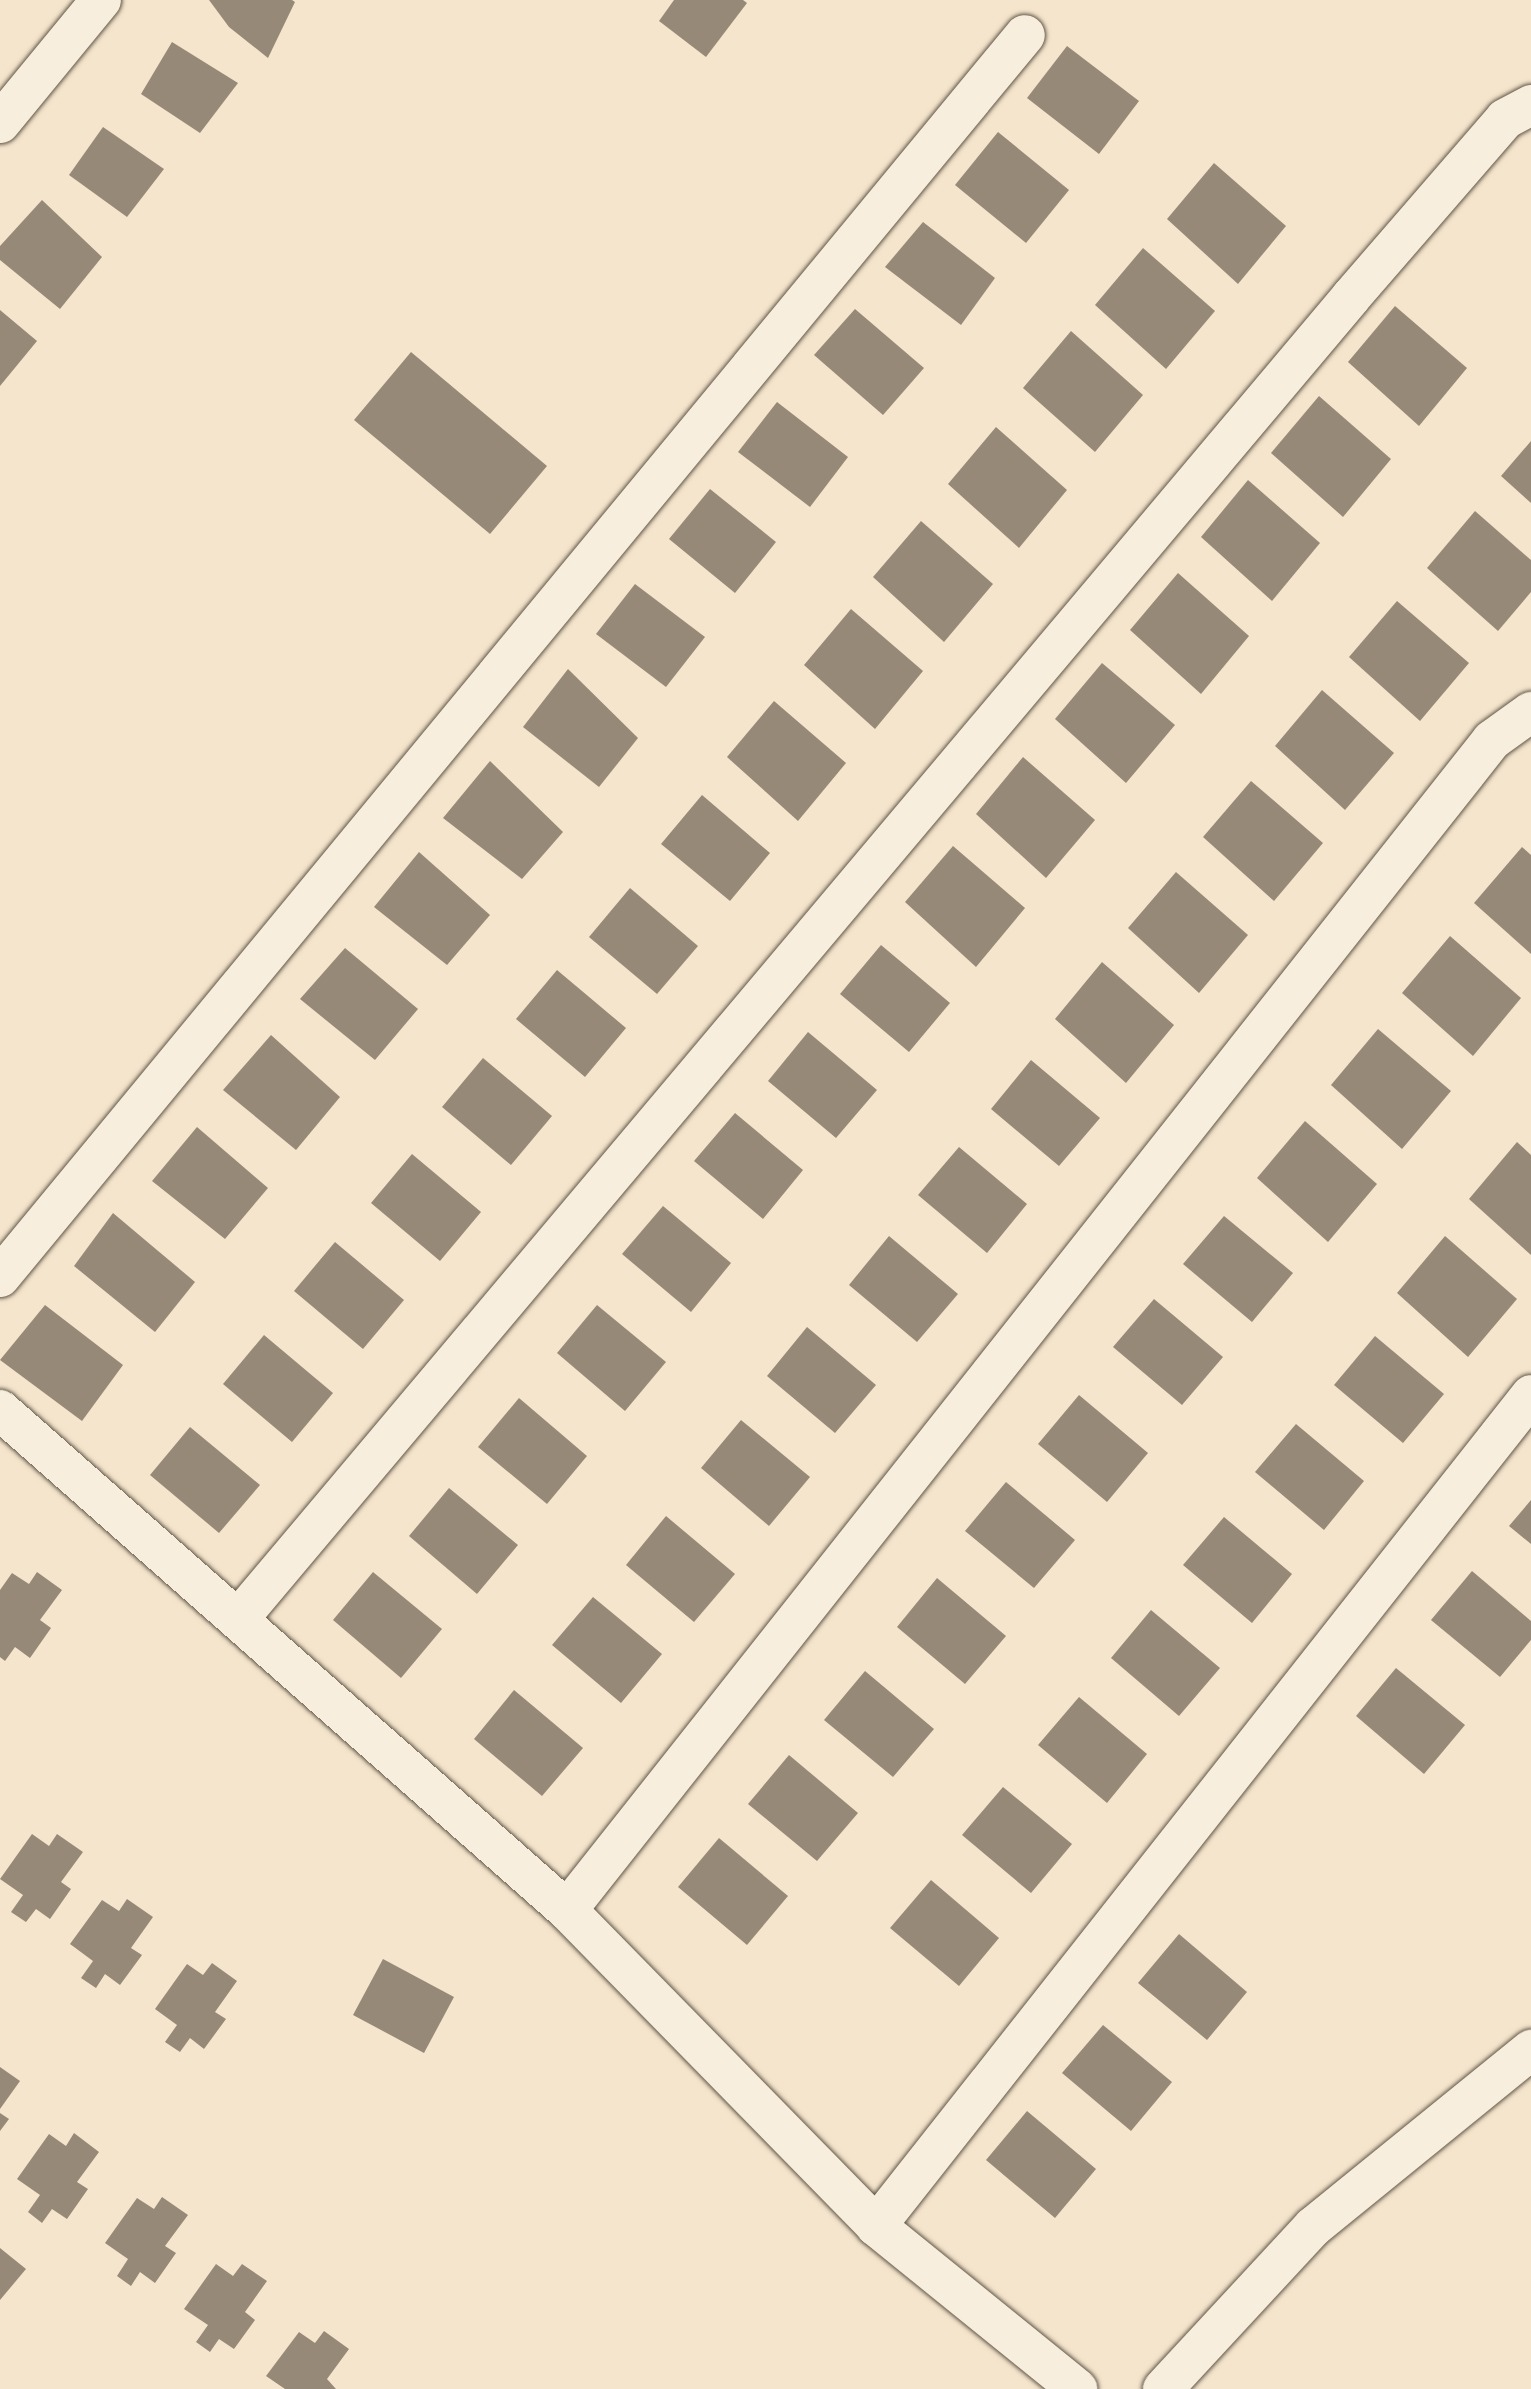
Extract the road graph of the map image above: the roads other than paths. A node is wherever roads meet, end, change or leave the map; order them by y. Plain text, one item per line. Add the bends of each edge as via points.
1 (101, 0) edge
2 (1025, 35) dead end
3 (1531, 105) edge
4 (0, 123) edge
5 (1531, 712) edge
6 (0, 1277) edge
7 (1531, 1395) edge
8 (0, 1410) edge
9 (240, 1617) junction
10 (567, 1910) junction
11 (1531, 2050) edge
12 (876, 2226) junction
13 (1071, 2388) edge
14 (1163, 2389) edge

1 - 4 street
2 - 6 street
3 - 9 street via 1505,119 1361,285
5 - 10 street via 1492,740
7 - 12 street
8 - 9 street
9 - 10 street
10 - 12 street
11 - 14 street via 1313,2227
12 - 13 street

